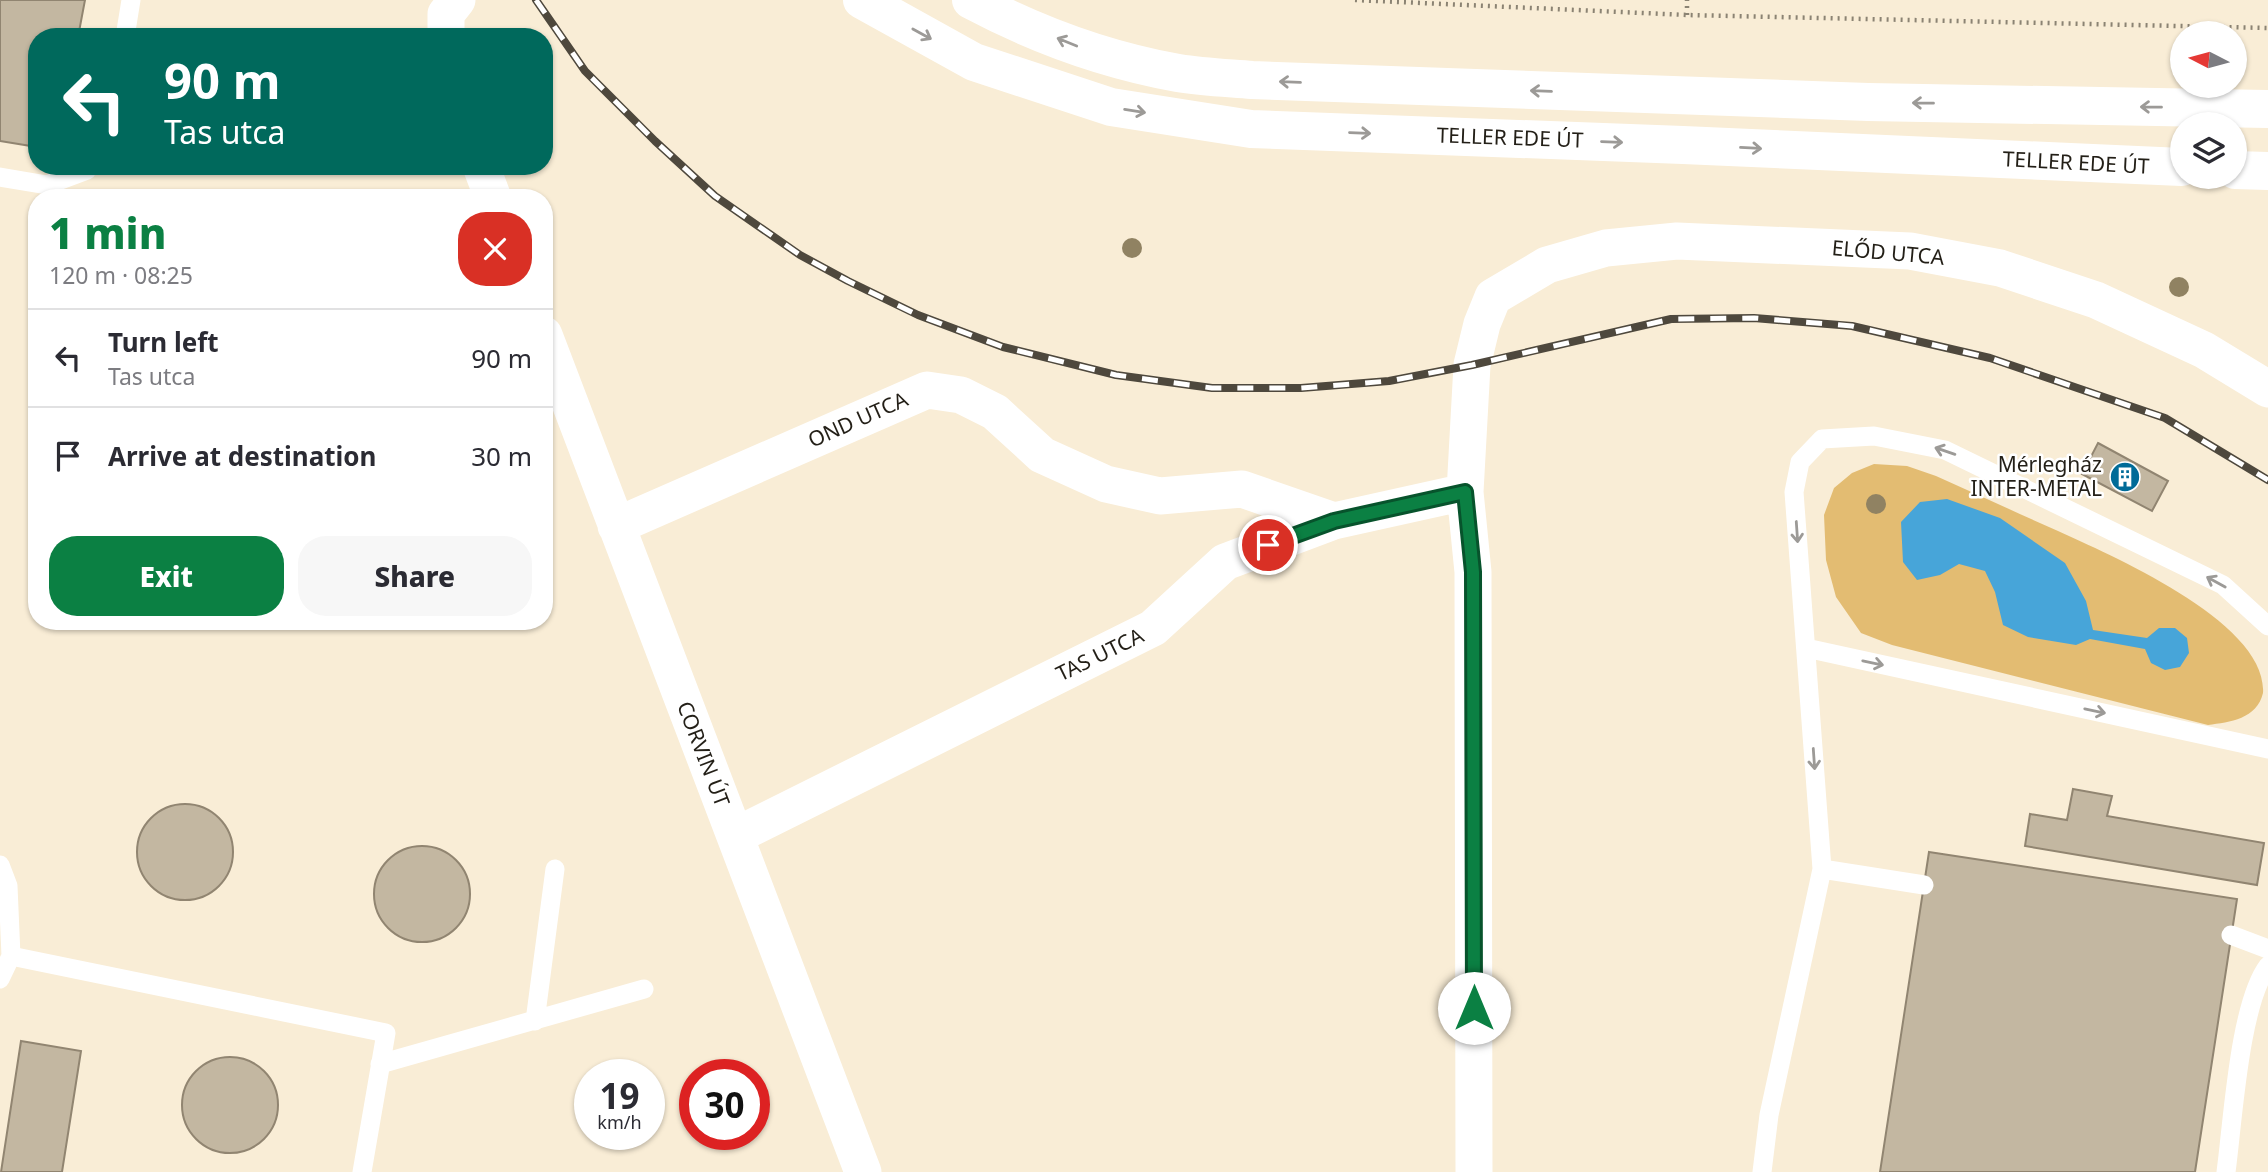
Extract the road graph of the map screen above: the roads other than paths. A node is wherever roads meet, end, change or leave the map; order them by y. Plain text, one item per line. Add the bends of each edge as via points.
1 (131, 0) edge
2 (457, 0) edge
3 (862, 0) edge
4 (971, 0) edge
5 (126, 28) edge
6 (446, 28) edge
7 (2268, 109) edge
8 (2170, 166) edge
9 (2247, 170) edge
10 (2268, 171) edge
11 (74, 175) edge
12 (0, 177) edge
13 (553, 359) edge
14 (2268, 389) edge
15 (1465, 492) junction
16 (1334, 521) junction
17 (616, 526) junction
18 (2268, 626) edge
19 (1806, 648) junction
20 (2268, 749) edge
21 (735, 836) junction
22 (0, 864) edge
23 (555, 869) dead end
24 (1822, 869) junction
25 (1924, 885) dead end
26 (2231, 935) dead end
27 (2268, 948) edge
28 (11, 956) junction
29 (2268, 966) edge
30 (0, 979) edge
31 (644, 989) dead end
32 (535, 1021) junction
33 (380, 1064) junction
34 (362, 1172) edge
35 (863, 1172) edge
36 (1474, 1172) edge
37 (1762, 1172) edge
38 (2226, 1172) edge

1 - 5 lane
2 - 6 street via 446,14
3 -> 8 main road, TELLER EDE ÚT via 974,62 1111,107 1251,129
7 -> 4 main road via 1868,102 1252,80 1178,73 1091,52
9 - 10 main road
11 - 12 lane via 47,185
13 - 17 street, CORVIN ÚT
14 - 15 street, ELŐD UTCA via 2204,350 2096,300 2000,268 1910,251 1677,241 1606,248 1547,265 1493,297 1472,365
15 - 16 street, TAS UTCA
15 - 36 street via 1473,572
16 - 17 street, OND UTCA via 1242,489 1160,496 1106,484 1042,455 995,412 961,395 927,390
16 - 21 street, TAS UTCA via 1225,562 1153,628
17 - 21 street, CORVIN ÚT
18 -> 19 lane via 2223,585 1945,450 1874,436 1822,439 1800,462 1794,492
19 -> 20 lane
19 -> 24 lane
21 - 35 street, CORVIN ÚT
22 - 28 lane via 8,886
23 - 32 lane
24 - 25 lane
24 - 37 lane via 1769,1115
26 - 27 lane
28 - 30 lane
28 - 33 lane via 386,1033
29 - 38 lane via 2245,1028
31 - 32 lane
32 - 33 lane
33 - 34 lane

